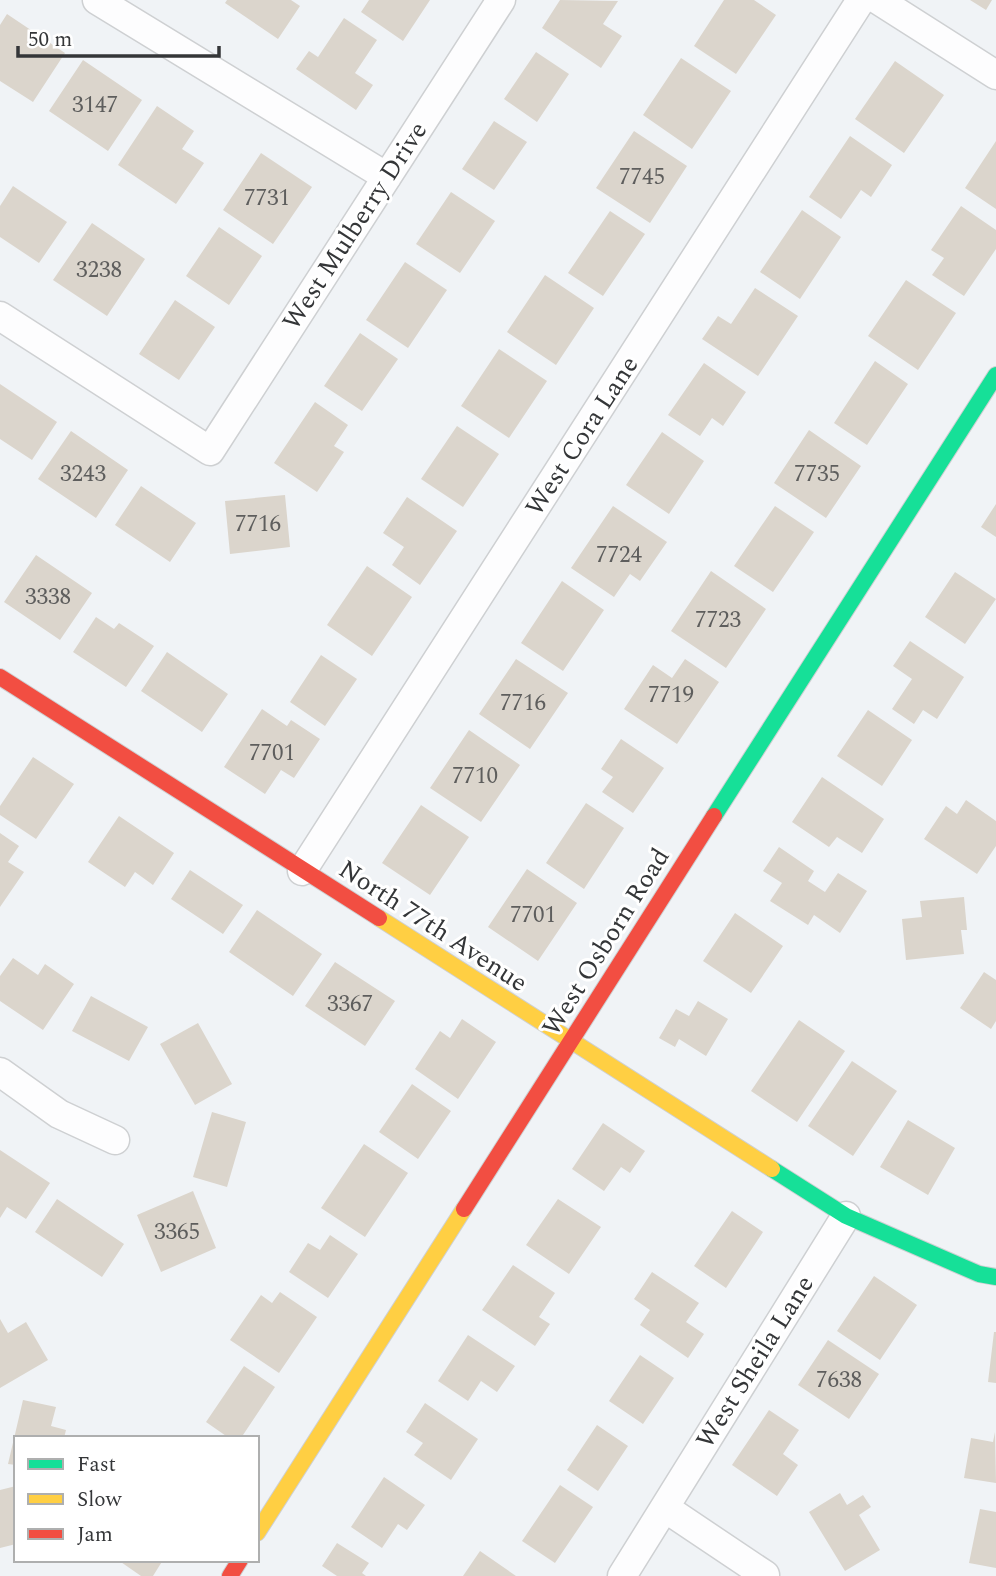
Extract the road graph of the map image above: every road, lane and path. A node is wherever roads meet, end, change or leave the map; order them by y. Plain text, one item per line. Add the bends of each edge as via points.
1 (97, 0) edge
2 (501, 0) edge
3 (861, 0) edge
4 (878, 0) edge
5 (996, 75) edge
6 (387, 177) junction
7 (0, 316) edge
8 (996, 375) edge
9 (3, 685) edge
10 (302, 871) junction
11 (571, 1043) junction
12 (0, 1072) edge
13 (115, 1140) dead end
14 (846, 1216) junction
15 (996, 1277) edge
16 (665, 1508) junction
17 (259, 1531) edge
18 (621, 1576) edge
19 (765, 1576) edge

1 - 6 street
2 - 6 street, West Mulberry Drive
3 - 10 street, West Cora Lane
4 - 5 street
6 - 7 street, West Mulberry Drive via 210,451
8 - 11 street, West Osborn Road
9 - 10 street, North 77th Avenue
10 - 11 street, North 77th Avenue
11 - 14 street, North 77th Avenue
11 - 17 street, West Osborn Road
12 - 13 street via 59,1114
14 - 15 street, North 77th Avenue via 979,1274
14 - 16 street, West Sheila Lane
16 - 18 street, West Sheila Lane
16 - 19 street

